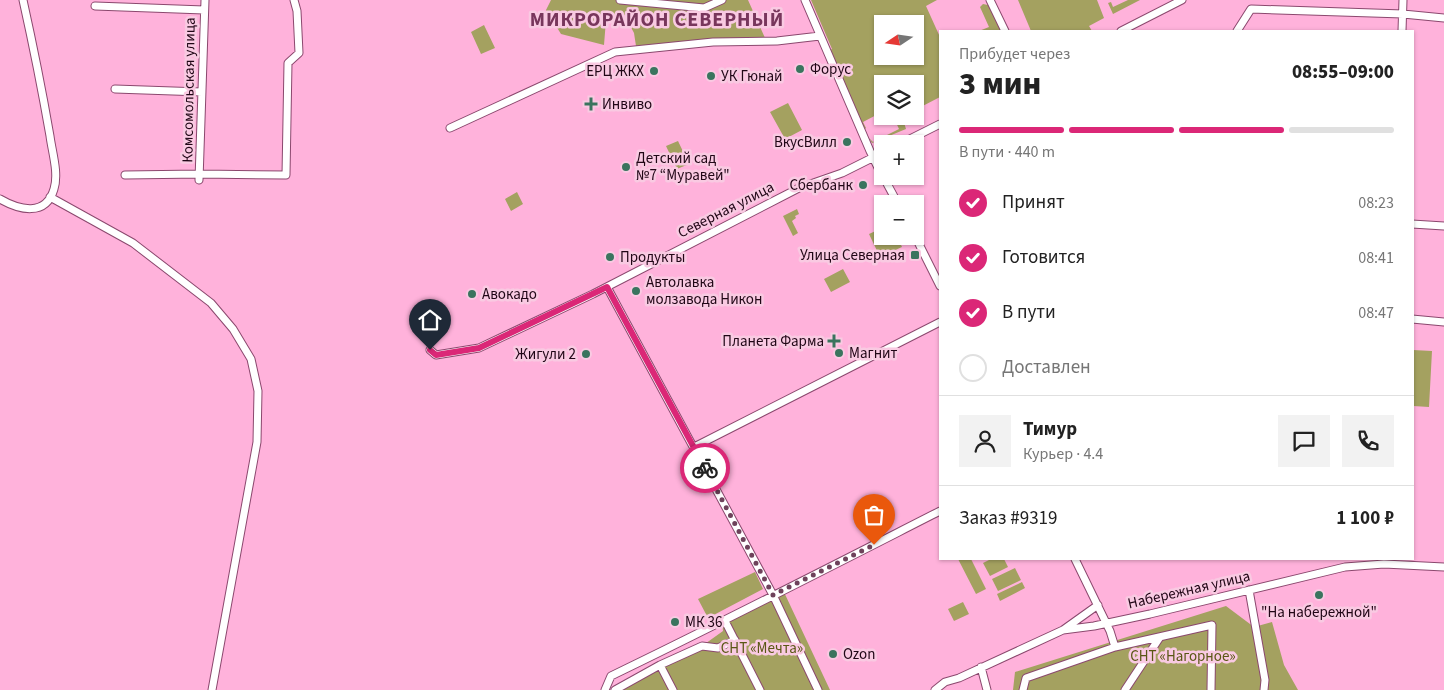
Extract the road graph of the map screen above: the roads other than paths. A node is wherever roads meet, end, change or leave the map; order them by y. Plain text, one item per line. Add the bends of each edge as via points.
1 (23, 0) edge
2 (205, 0) edge
3 (294, 0) edge
4 (620, 0) edge
5 (722, 0) edge
6 (805, 0) edge
7 (990, 0) edge
8 (1182, 0) edge
9 (1403, 0) edge
10 (95, 6) dead end
11 (204, 10) junction
12 (1403, 14) junction
13 (1444, 18) edge
14 (1005, 30) edge
15 (1123, 30) edge
16 (1238, 30) edge
17 (1402, 30) edge
18 (820, 36) junction
19 (115, 89) dead end
20 (202, 92) junction
21 (939, 124) edge
22 (450, 128) dead end
23 (918, 135) edge
24 (873, 157) joint
25 (125, 175) dead end
26 (200, 177) junction
27 (50, 197) junction
28 (0, 199) edge
29 (1414, 224) edge
30 (1444, 226) edge
31 (920, 245) edge
32 (939, 284) edge
33 (607, 287) junction
34 (1414, 319) edge
35 (1444, 322) edge
36 (939, 323) edge
37 (430, 350) dead end
38 (694, 447) junction
39 (939, 512) edge
40 (1076, 560) edge
41 (1444, 567) edge
42 (1248, 590) junction
43 (773, 595) junction
44 (1098, 605) junction
45 (1083, 614) junction
46 (725, 621) junction
47 (1106, 622) junction
48 (1088, 626) junction
49 (1063, 630) junction
50 (1160, 637) junction
51 (734, 640) junction
52 (1115, 646) junction
53 (660, 665) junction
54 (981, 667) junction
55 (212, 690) edge
56 (605, 690) edge
57 (615, 690) edge
58 (673, 690) edge
59 (760, 690) edge
60 (818, 690) edge
61 (934, 690) edge
62 (987, 690) edge
63 (1023, 690) edge
64 (1125, 690) edge
65 (1211, 690) edge
66 (1264, 690) edge

1 - 27 street via 54,167 55,186
2 - 11 street, Комсомольская улица
3 - 26 street via 299,53 288,63 286,176
4 - 5 street via 704,8
6 - 18 street
7 - 14 street
8 - 15 street
9 - 12 street
10 - 11 street
11 - 20 street, Комсомольская улица
12 - 13 street
12 - 16 street via 1252,9
12 - 17 street
18 - 22 street via 615,52
18 - 24 street
19 - 20 street
20 - 26 street, Комсомольская улица
21 - 23 street
24 - 33 street, Северная улица via 842,173 799,188
25 - 26 street
27 - 28 street via 42,205 29,209
27 - 55 street via 133,243 211,303 233,329 251,359 258,391 257,442
29 - 30 street
31 - 32 street
33 - 37 street, Северная улица via 479,348 436,355
33 - 38 street
34 - 35 street
36 - 38 street
38 - 43 street
39 - 43 street
40 - 44 street
41 - 42 street, Набережная улица via 1362,565
42 - 47 street, Набережная улица
42 - 66 street via 1265,680
43 - 46 street
43 - 60 street
44 - 45 street, Набережная улица
44 - 47 street
45 - 48 street via 1084,624
45 - 49 street, Набережная улица
46 - 51 street
46 - 56 street via 610,676
47 - 48 street, Набережная улица
47 - 52 street
48 - 49 street, Набережная улица
49 - 54 street, Набережная улица
50 - 52 street
50 - 64 street
50 - 65 street via 1212,625
51 - 53 street via 718,648 702,646
51 - 59 street
52 - 63 street via 1026,678
53 - 57 street
53 - 58 street
54 - 61 street, Набережная улица
54 - 62 street

